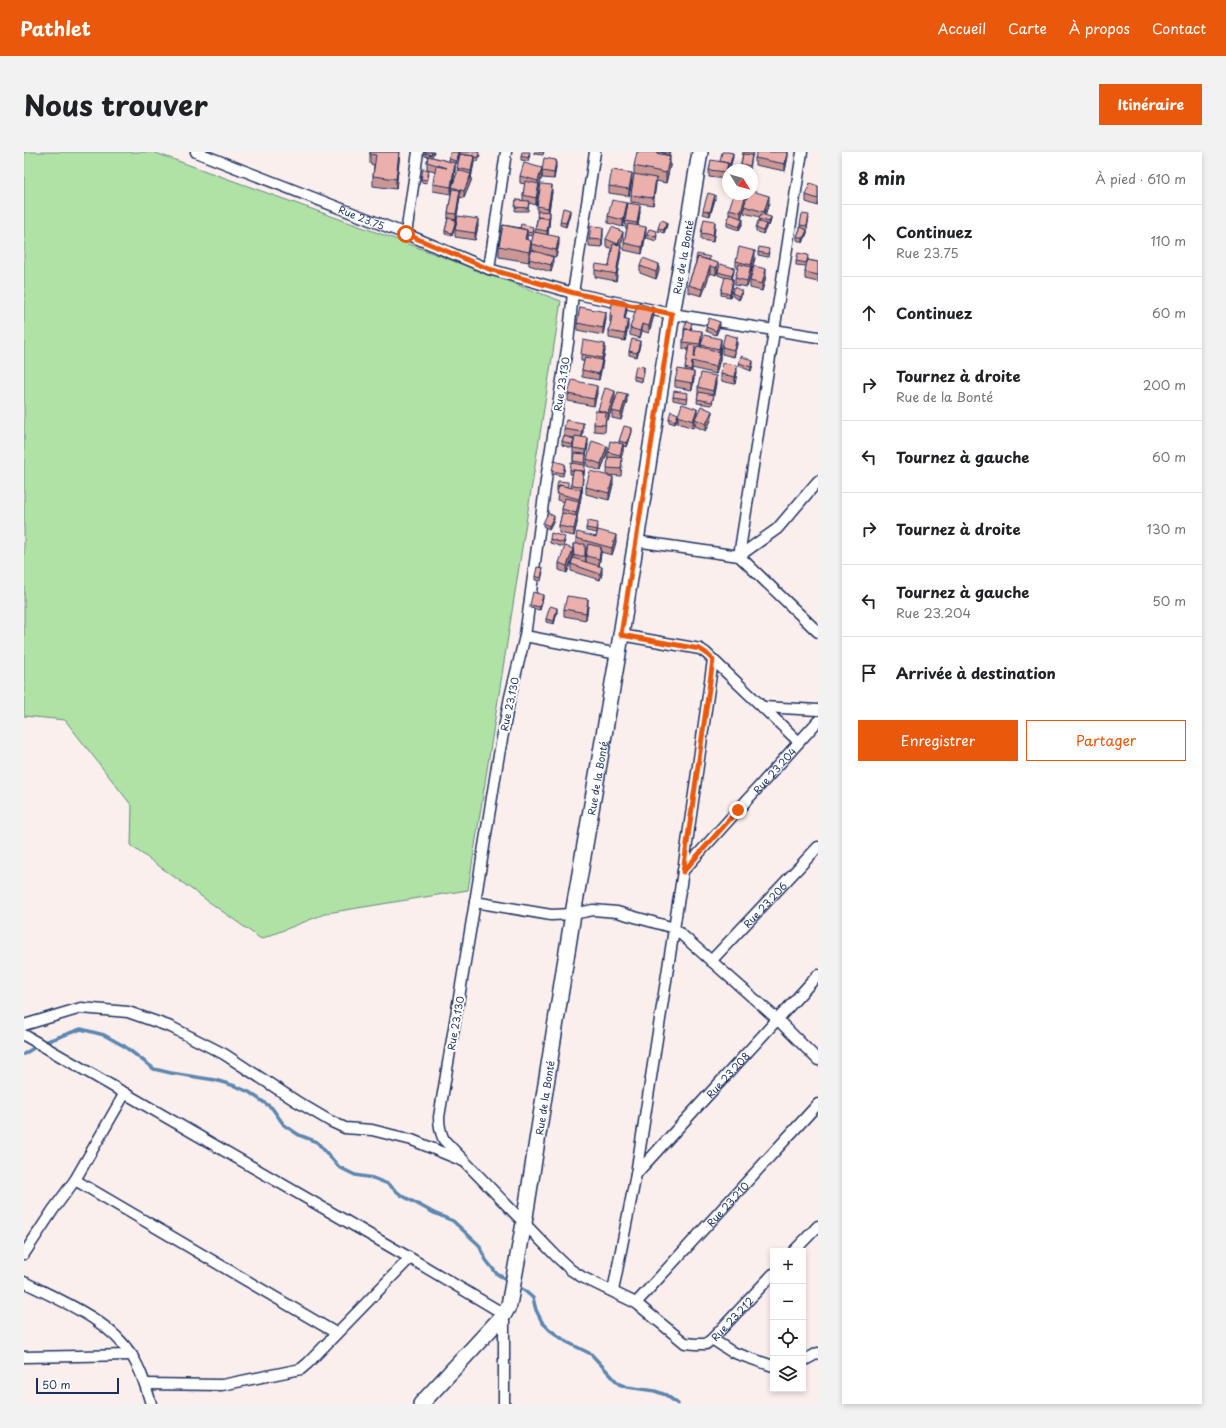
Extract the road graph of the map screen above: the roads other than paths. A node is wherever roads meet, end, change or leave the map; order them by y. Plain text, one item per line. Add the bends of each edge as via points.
1 (196, 152) edge
2 (418, 152) edge
3 (506, 152) edge
4 (595, 152) edge
5 (700, 152) edge
6 (802, 152) edge
7 (406, 234) junction
8 (489, 269) junction
9 (574, 293) junction
10 (672, 314) junction
11 (774, 330) junction
12 (818, 337) edge
13 (818, 481) edge
14 (635, 540) junction
15 (739, 556) junction
16 (818, 632) edge
17 (621, 635) junction
18 (525, 636) junction
19 (618, 654) junction
20 (713, 660) junction
21 (763, 707) junction
22 (818, 710) edge
23 (818, 721) edge
24 (799, 742) junction
25 (818, 846) edge
26 (683, 872) junction
27 (475, 902) junction
28 (573, 914) junction
29 (674, 928) junction
30 (711, 961) junction
31 (818, 975) edge
32 (777, 1019) junction
33 (24, 1025) edge
34 (24, 1034) edge
35 (818, 1060) edge
36 (125, 1094) junction
37 (818, 1104) edge
38 (467, 1163) junction
39 (636, 1174) junction
40 (75, 1180) junction
41 (524, 1223) junction
42 (818, 1226) edge
43 (797, 1248) edge
44 (24, 1254) edge
45 (410, 1258) junction
46 (770, 1277) edge
47 (24, 1282) edge
48 (613, 1291) junction
49 (636, 1303) junction
50 (506, 1310) junction
51 (336, 1333) junction
52 (709, 1342) junction
53 (818, 1353) edge
54 (132, 1355) junction
55 (24, 1357) edge
56 (806, 1360) edge
57 (770, 1365) edge
58 (145, 1384) junction
59 (151, 1404) edge
60 (421, 1404) edge
61 (504, 1404) edge

1 - 7 street, Rue 23.75
2 - 7 street
3 - 8 street
4 - 9 street, Rue 23.130
5 - 10 street, Rue de la Bonté
6 - 11 street
7 - 8 street, Rue 23.75
8 - 9 street, Rue 23.75
9 - 10 street, Rue 23.75
9 - 18 street, Rue 23.130
10 - 11 street, Rue 23.75
10 - 14 street, Rue de la Bonté
11 - 12 street, Rue 23.75
11 - 15 street
13 - 15 street via 777,528
14 - 15 street
14 - 17 street, Rue de la Bonté
15 - 16 street
17 - 19 street, Rue de la Bonté
17 - 20 street via 700,649
18 - 19 street
18 - 27 street, Rue 23.130 via 498,760
19 - 28 street, Rue de la Bonté
20 - 21 street
20 - 26 street
21 - 22 street
21 - 24 street
23 - 24 street, Rue 23.204
24 - 26 street, Rue 23.204
25 - 30 street, Rue 23.206
26 - 29 street
27 - 28 street via 551,915
27 - 38 street, Rue 23.130 via 439,1117 440,1133 444,1140
28 - 29 street via 593,910 618,912
28 - 41 street, Rue de la Bonté
29 - 30 street
29 - 39 street
30 - 32 street
31 - 32 street, Rue 23.208
32 - 35 street
32 - 39 street, Rue 23.208
33 - 38 street via 81,1008 128,1012 171,1026 224,1054 296,1102 345,1128 372,1130 412,1140
34 - 36 street
36 - 40 street
36 - 45 street
37 - 49 street, Rue 23.210
38 - 41 street, Rue 23.130
39 - 48 street
40 - 44 street
40 - 51 street
41 - 48 street, Rue 23.130 via 571,1270
41 - 50 street, Rue de la Bonté
42 - 43 street
45 - 50 street
45 - 51 street
46 - 52 street, Rue 23.212
47 - 54 street via 97,1320 114,1334
48 - 49 street, Rue 23.130
49 - 52 street, Rue 23.130 via 685,1343
50 - 60 street
50 - 61 street, Rue de la Bonté
51 - 58 street via 301,1369 222,1385
52 - 57 street
53 - 56 street
54 - 55 street
54 - 58 street
58 - 59 street

